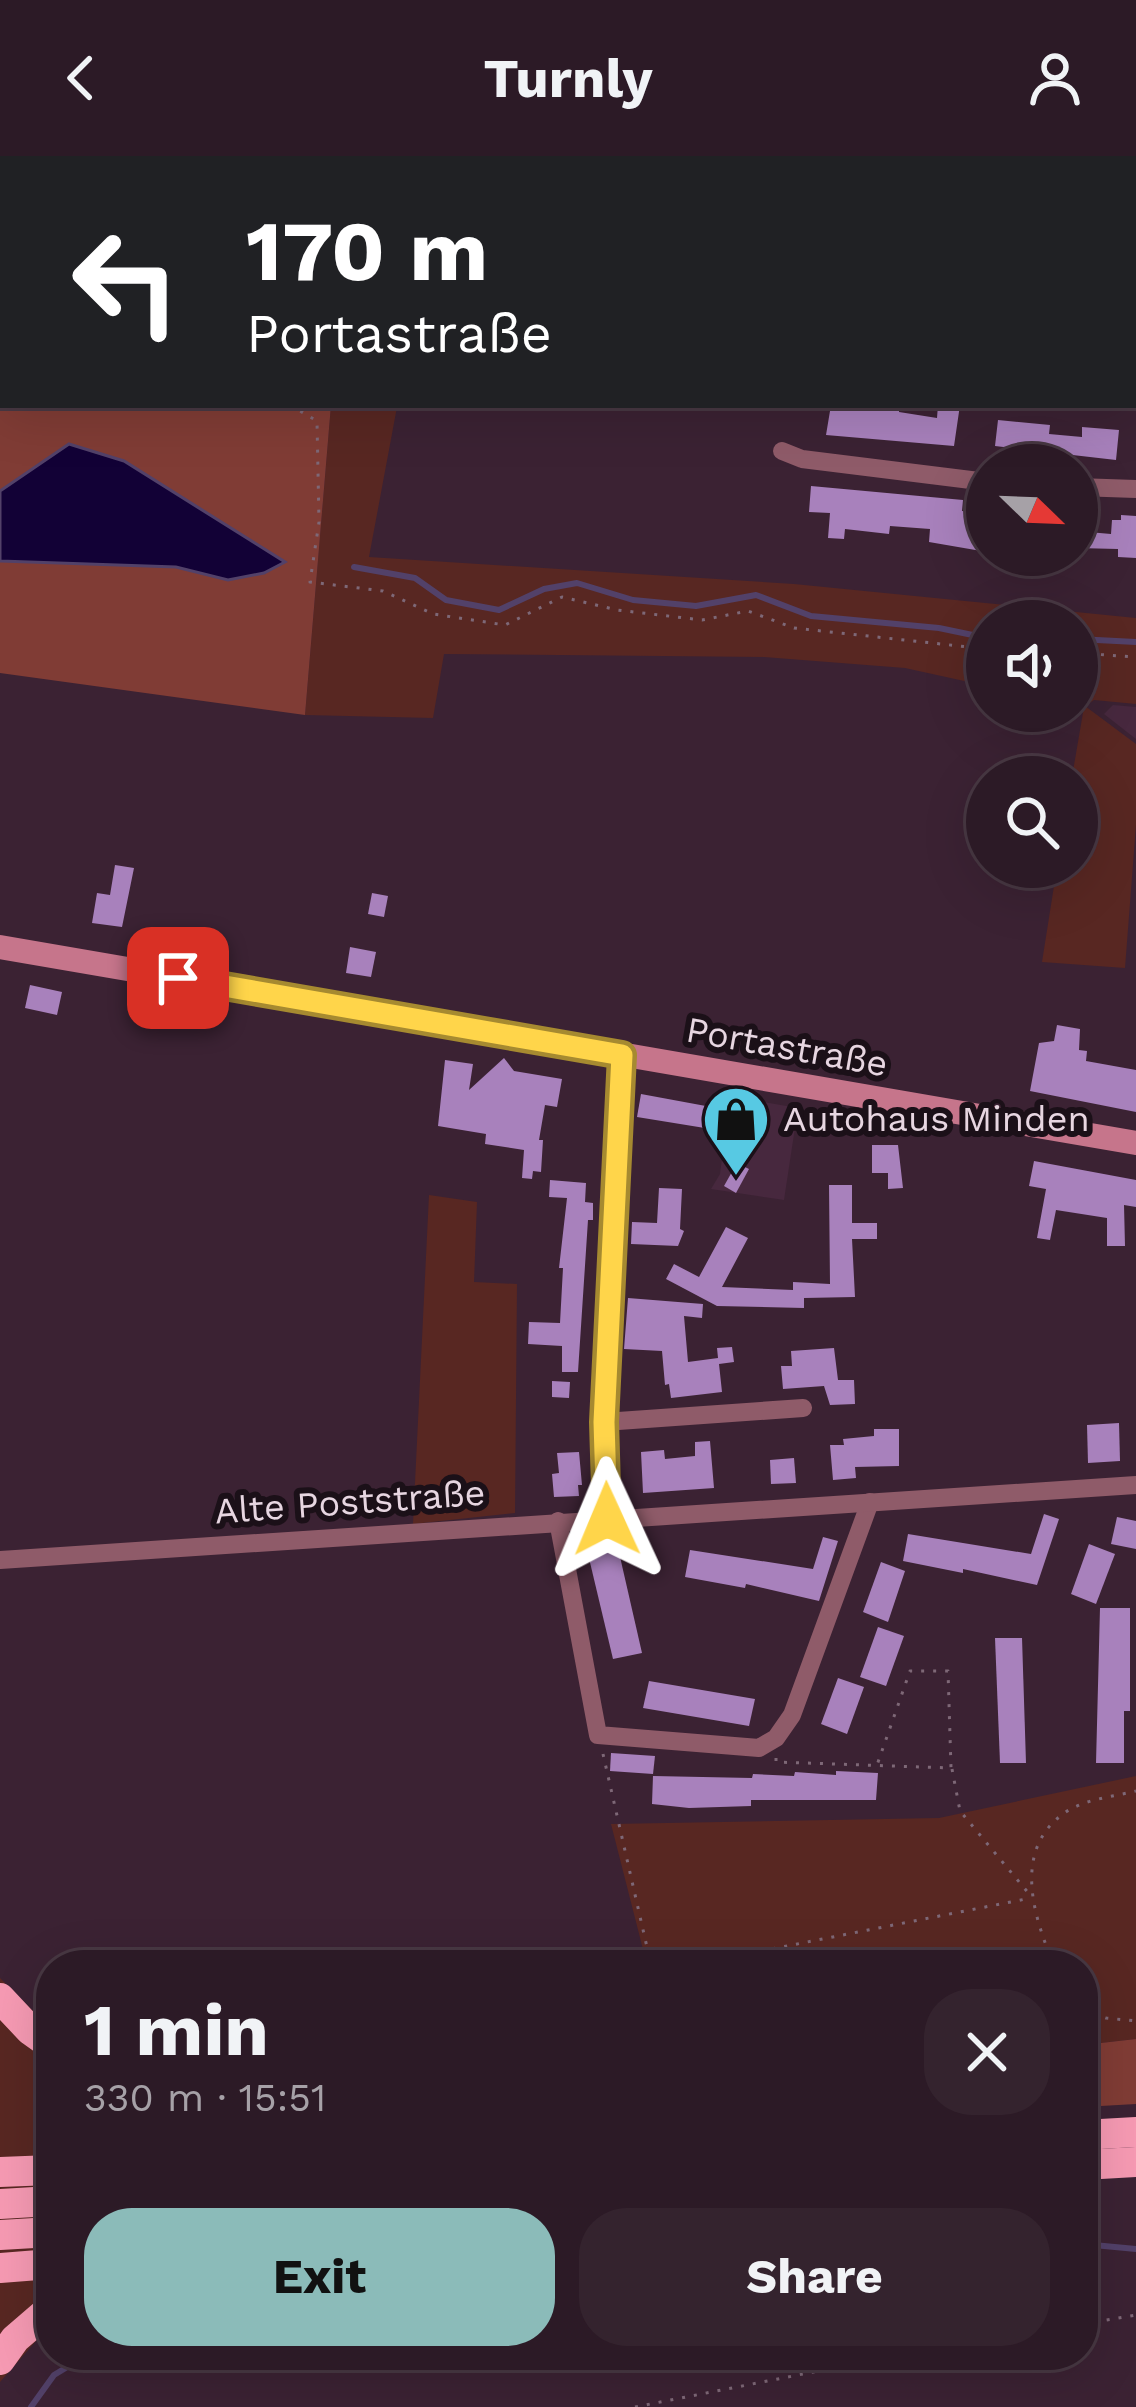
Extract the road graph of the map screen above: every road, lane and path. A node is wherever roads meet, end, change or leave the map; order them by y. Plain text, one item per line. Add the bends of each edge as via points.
1 (295, 408) edge
2 (782, 451) dead end
3 (966, 479) edge
4 (1098, 488) edge
5 (1136, 489) edge
6 (966, 647) edge
7 (1098, 654) edge
8 (1136, 657) edge
9 (0, 947) edge
10 (622, 1055) junction
11 (1136, 1143) edge
12 (803, 1408) dead end
13 (604, 1422) junction
14 (1136, 1485) edge
15 (870, 1502) junction
16 (607, 1519) junction
17 (558, 1521) junction
18 (0, 1560) edge
19 (598, 1735) junction
20 (776, 1738) junction
21 (877, 1766) junction
22 (951, 1768) junction
23 (1136, 1791) edge
24 (1031, 1896) junction
25 (649, 1950) edge
26 (764, 1950) edge
27 (1049, 1950) edge
28 (0, 1998) edge
29 (1098, 2015) edge
30 (1136, 2021) edge
31 (36, 2034) edge
32 (1136, 2132) edge
33 (1098, 2134) edge
34 (1136, 2162) edge
35 (1098, 2164) edge
36 (36, 2171) edge
37 (0, 2172) edge
38 (36, 2202) edge
39 (0, 2204) edge
40 (36, 2233) edge
41 (0, 2235) edge
42 (36, 2265) edge
43 (0, 2268) edge
44 (1136, 2315) edge
45 (36, 2321) edge
46 (1098, 2321) edge
47 (0, 2360) edge
48 (824, 2370) edge
49 (635, 2407) edge

1 - 6 path via 316,421 319,522 310,582 383,591 433,614 505,625 562,597 702,620 748,611 794,628
2 - 3 street
4 - 5 street
7 - 8 path
9 - 10 main road, Portastraße
10 - 11 main road, Portastraße
10 - 13 street
12 - 13 street
13 - 16 street
14 - 15 street, Alte Poststraße
15 - 16 street, Alte Poststraße
15 - 20 street via 792,1715
16 - 17 street, Alte Poststraße
17 - 18 street, Alte Poststraße
17 - 19 street
19 - 20 street via 752,1748
19 - 25 path
20 - 21 path via 776,1762
21 - 22 path
21 - 22 path via 910,1671 948,1671
22 - 24 path via 960,1811
23 - 24 path via 1060,1816 1032,1865
24 - 26 path
24 - 27 path
28 - 31 highway
29 - 30 path
32 - 33 highway
34 - 35 highway
36 - 37 highway
38 - 39 highway
40 - 41 highway
42 - 43 highway
44 - 46 path
45 - 47 highway
48 - 49 path

